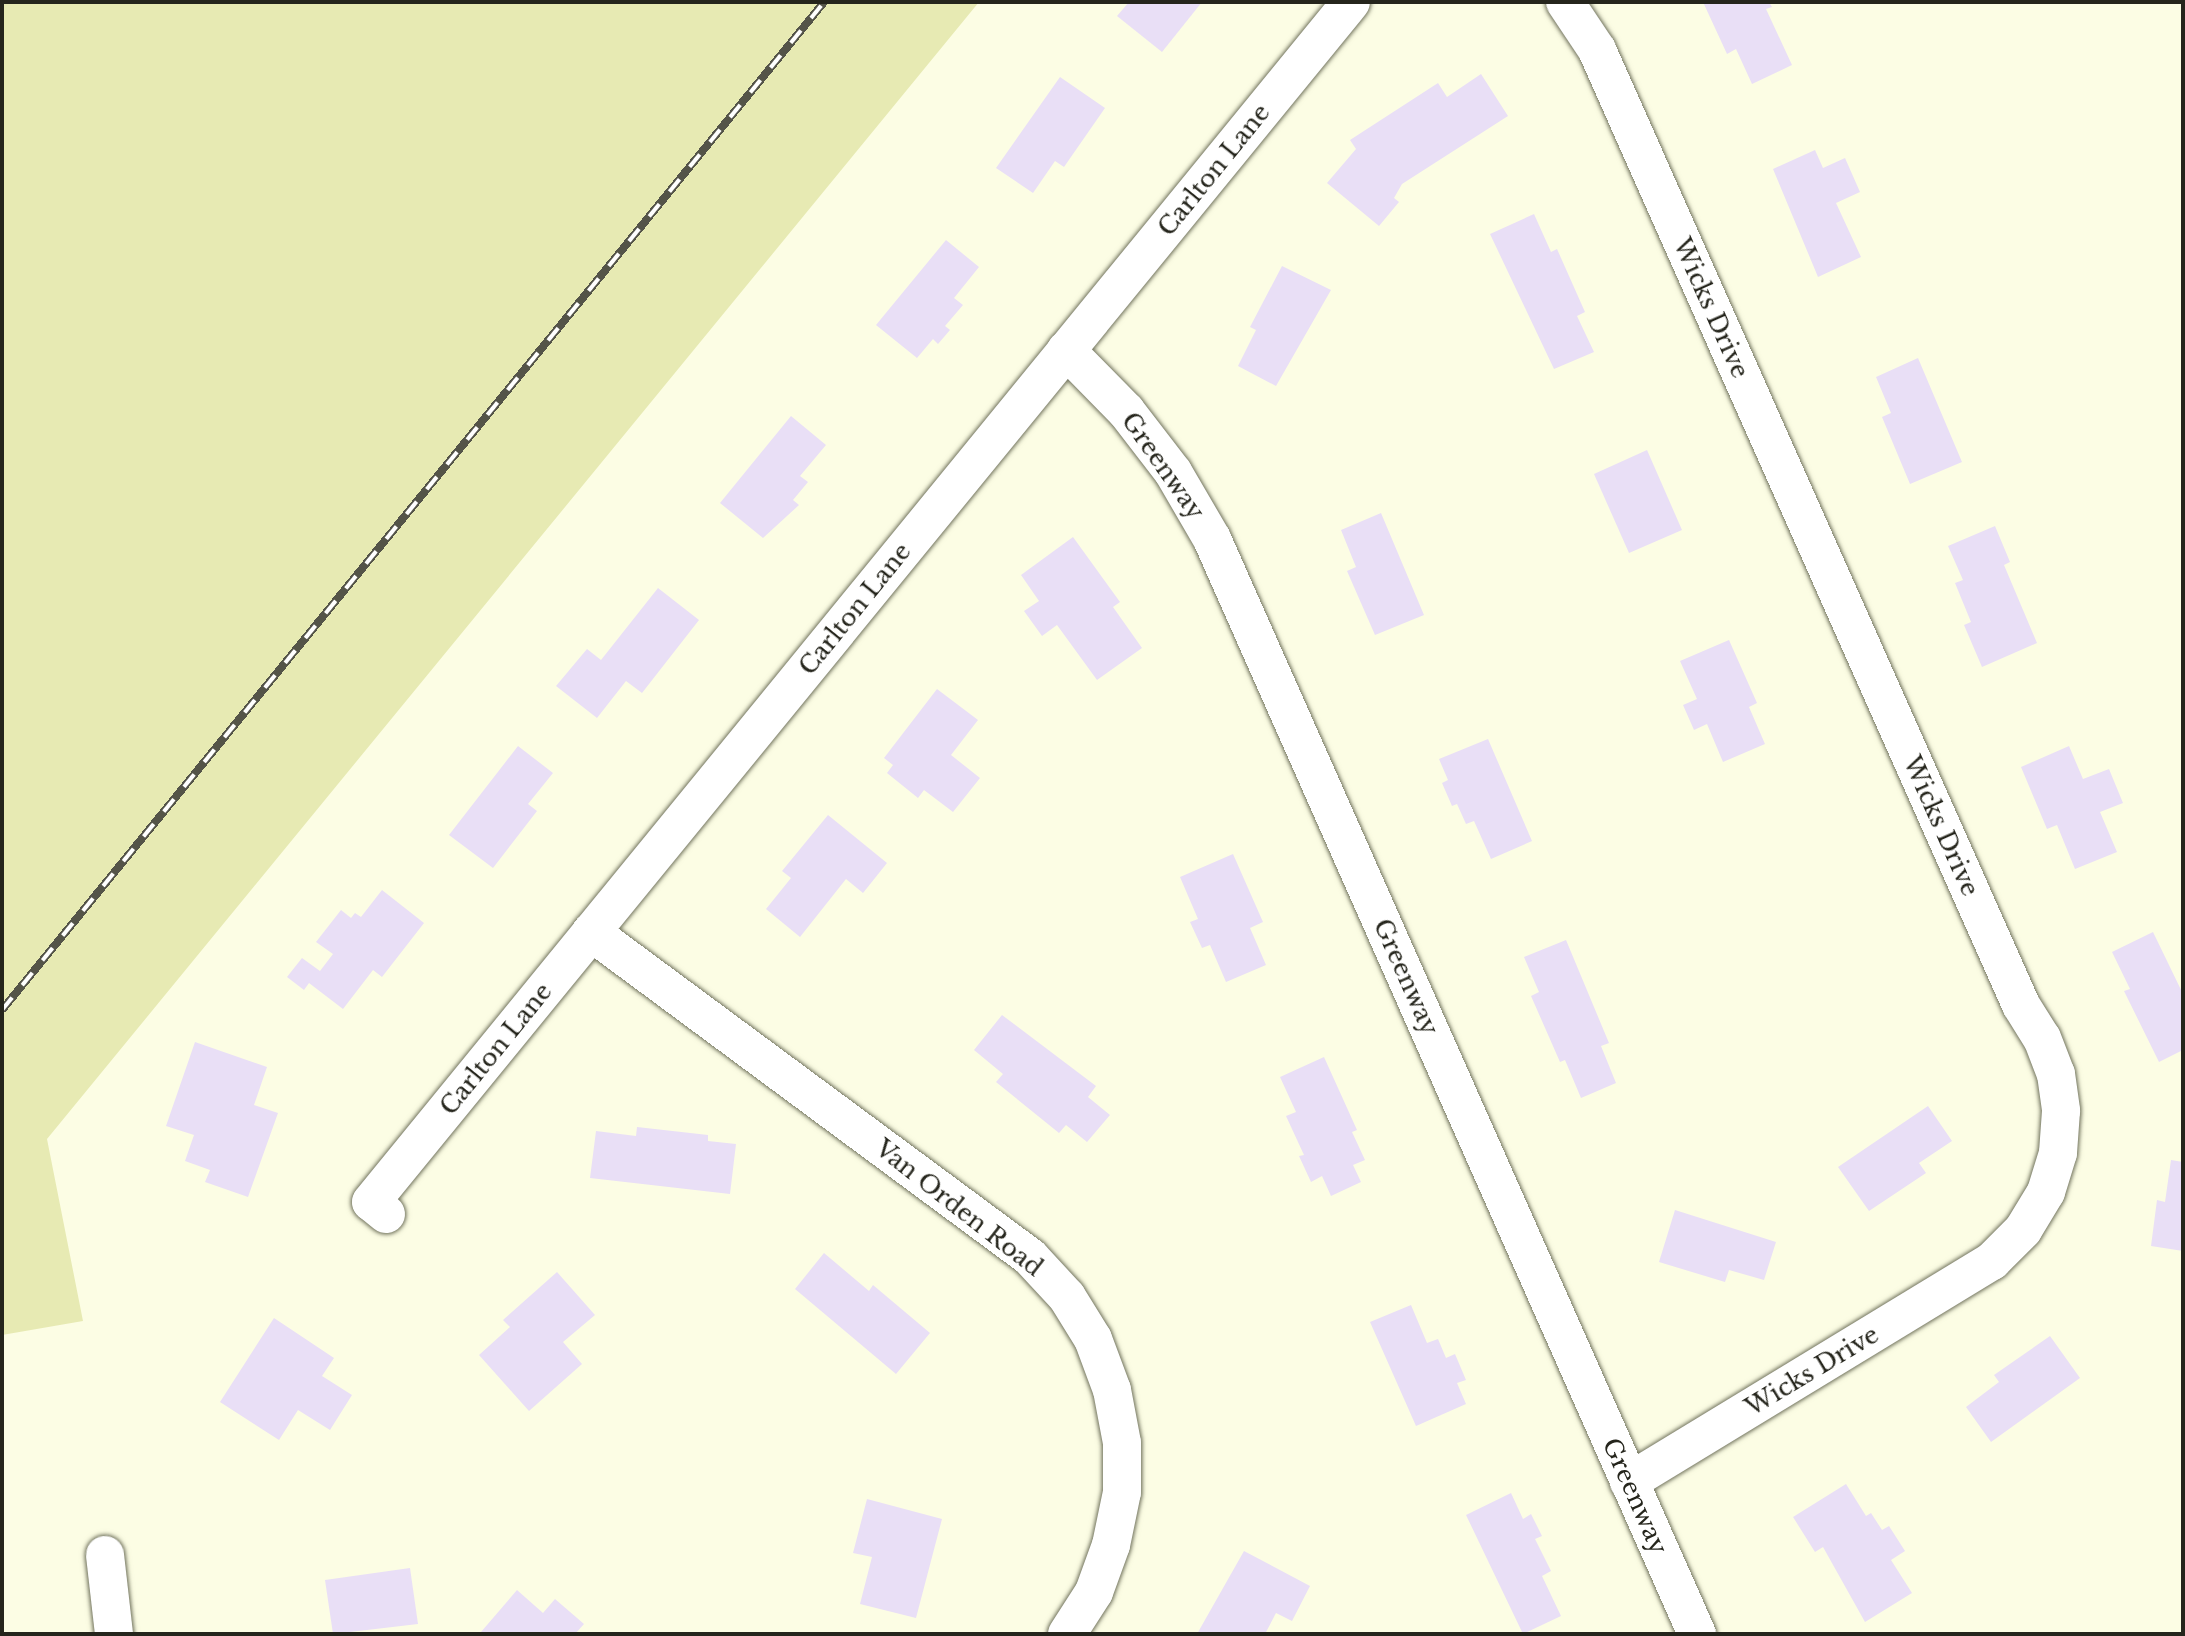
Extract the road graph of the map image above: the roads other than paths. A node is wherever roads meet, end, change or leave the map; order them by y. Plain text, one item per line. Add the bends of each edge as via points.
1 (1351, 2) edge
2 (1565, 2) edge
3 (1066, 350) junction
4 (591, 932) junction
5 (386, 1214) dead end
6 (1629, 1482) junction
7 (105, 1555) dead end
8 (114, 1634) edge
9 (1067, 1634) edge
10 (1697, 1634) edge

1 - 3 street, Carlton Lane
2 - 6 street, Wicks Drive via 1597,50 2021,1005 2042,1038 2056,1074 2061,1111 2058,1153 2046,1192 2023,1230 1992,1261
3 - 4 street, Carlton Lane
3 - 6 street, Greenway via 1134,421 1173,472 1212,539
4 - 5 street, Carlton Lane via 371,1202
4 - 9 street, Van Orden Road via 1030,1257 1067,1297 1093,1339 1112,1390 1122,1443 1122,1492 1111,1545 1094,1592
6 - 10 street, Greenway
7 - 8 street

